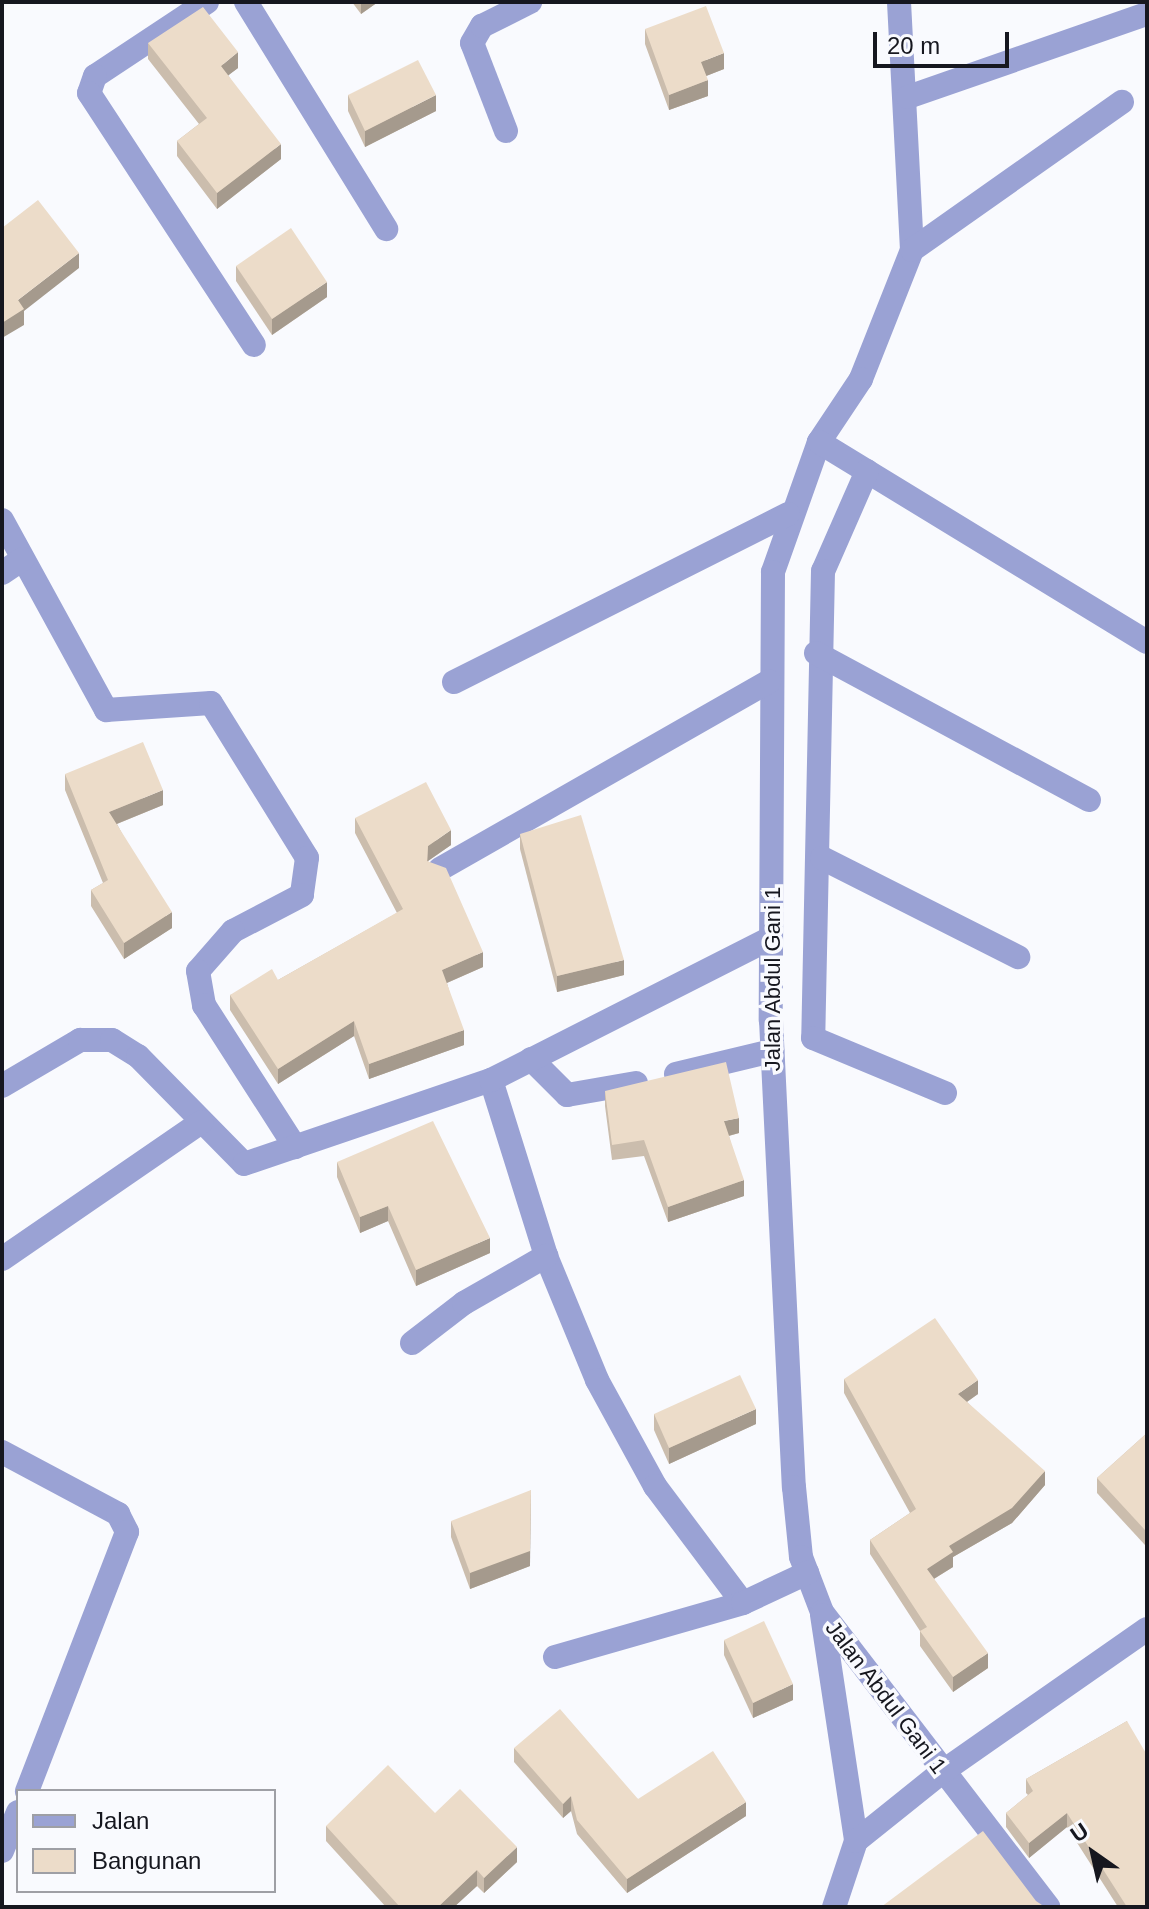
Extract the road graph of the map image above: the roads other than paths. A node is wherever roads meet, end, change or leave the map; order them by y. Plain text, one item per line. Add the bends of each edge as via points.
1 (207, 2) edge
2 (246, 2) edge
3 (530, 2) edge
4 (899, 2) edge
5 (1147, 14) edge
6 (908, 97) junction
7 (1122, 102) dead end
8 (506, 131) dead end
9 (386, 229) dead end
10 (912, 250) junction
11 (254, 345) dead end
12 (819, 442) junction
13 (867, 471) junction
14 (788, 514) junction
15 (2, 520) edge
16 (23, 559) junction
17 (2, 573) edge
18 (1147, 642) edge
19 (816, 653) junction
20 (769, 681) junction
21 (454, 682) dead end
22 (1089, 800) dead end
23 (822, 858) junction
24 (440, 869) edge
25 (771, 938) junction
26 (1018, 957) dead end
27 (772, 1051) junction
28 (531, 1059) junction
29 (491, 1080) junction
30 (2, 1086) edge
31 (945, 1093) dead end
32 (201, 1122) junction
33 (295, 1147) junction
34 (546, 1256) junction
35 (2, 1259) edge
36 (412, 1343) dead end
37 (2, 1452) edge
38 (807, 1573) junction
39 (743, 1603) junction
40 (822, 1612) junction
41 (1147, 1629) edge
42 (555, 1657) dead end
43 (942, 1772) junction
44 (28, 1789) edge
45 (16, 1817) edge
46 (856, 1841) junction
47 (2, 1851) edge
48 (834, 1907) edge
49 (1048, 1907) edge

1 - 11 street via 95,76 89,93
2 - 9 street
3 - 8 street via 482,26 472,43
4 - 6 street, Jalan Abdul Gani 1
5 - 6 street
6 - 10 street, Jalan Abdul Gani 1
7 - 10 street
10 - 12 street, Jalan Abdul Gani 1 via 867,366
12 - 13 street
12 - 14 street, Jalan Abdul Gani 1
13 - 18 street
13 - 19 street via 823,571
14 - 20 street, Jalan Abdul Gani 1 via 773,572
14 - 21 street
15 - 16 street
16 - 17 street
16 - 33 street via 106,710 211,703 307,858 302,895 233,931 198,971 204,1005
19 - 22 street
19 - 23 street
20 - 24 street
20 - 25 street, Jalan Abdul Gani 1
23 - 26 street
23 - 31 street via 813,1038
25 - 27 street, Jalan Abdul Gani 1
25 - 28 street
27 - 28 street via 587,1095 567,1095
27 - 38 street, Jalan Abdul Gani 1 via 794,1487
28 - 29 street
29 - 33 street
29 - 34 street
30 - 32 street via 97,1037 138,1056
32 - 33 street via 244,1164
32 - 35 street
34 - 36 street via 464,1303
34 - 39 street via 576,1335 655,1486
37 - 44 street via 118,1514 127,1532
38 - 39 street
38 - 40 street, Jalan Abdul Gani 1
39 - 42 street
40 - 43 street, Jalan Abdul Gani 1
40 - 46 street
41 - 43 street
43 - 46 street
43 - 49 street, Jalan Abdul Gani 1
45 - 47 street
46 - 48 street

